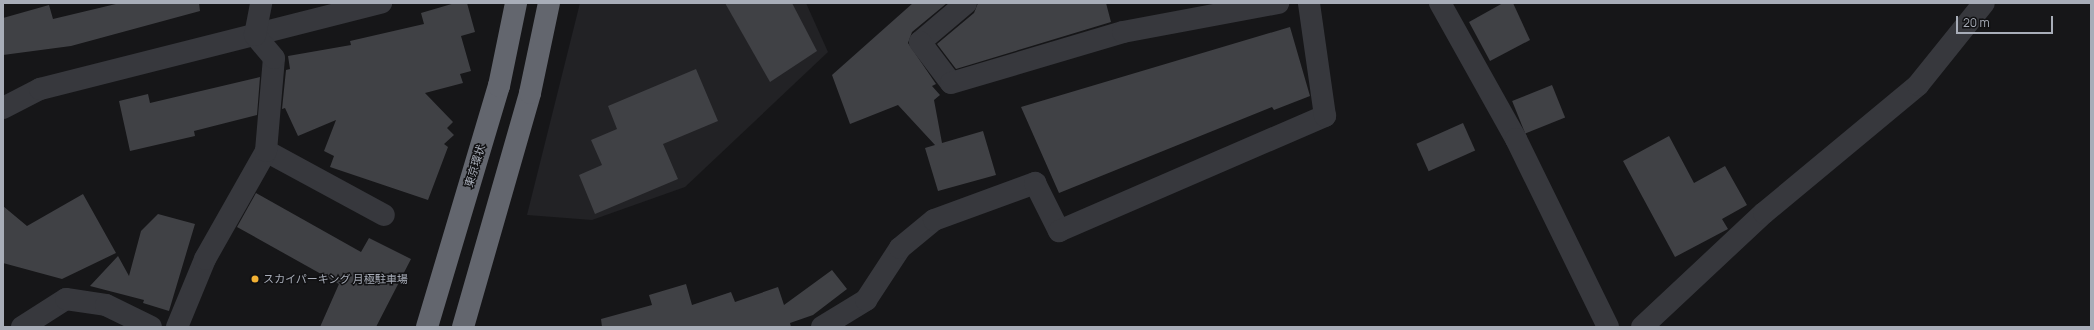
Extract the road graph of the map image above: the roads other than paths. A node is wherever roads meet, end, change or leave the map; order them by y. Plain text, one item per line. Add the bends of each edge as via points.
1 (261, 3) edge
2 (381, 3) edge
3 (516, 3) edge
4 (549, 3) edge
5 (966, 3) edge
6 (1278, 3) edge
7 (1309, 3) edge
8 (1440, 3) edge
9 (1984, 3) edge
10 (255, 35) junction
11 (3, 108) edge
12 (266, 150) junction
13 (384, 215) dead end
14 (22, 327) edge
15 (151, 327) edge
16 (178, 327) edge
17 (427, 327) edge
18 (463, 327) edge
19 (822, 327) edge
20 (1608, 327) edge
21 (1642, 327) edge

1 - 10 street
2 - 10 street
3 - 17 highway, 東京環状 via 498,86
4 - 18 highway via 530,93
5 - 6 street via 920,42 952,83 1123,32
7 - 19 street via 1325,116 1059,231 1035,183 934,220 900,248 866,300
8 - 20 street via 1516,139
9 - 21 street via 1918,85 1764,213
10 - 11 street via 40,88
10 - 12 street via 274,58
12 - 13 street
12 - 16 street via 206,259
14 - 15 street via 66,299 106,305

